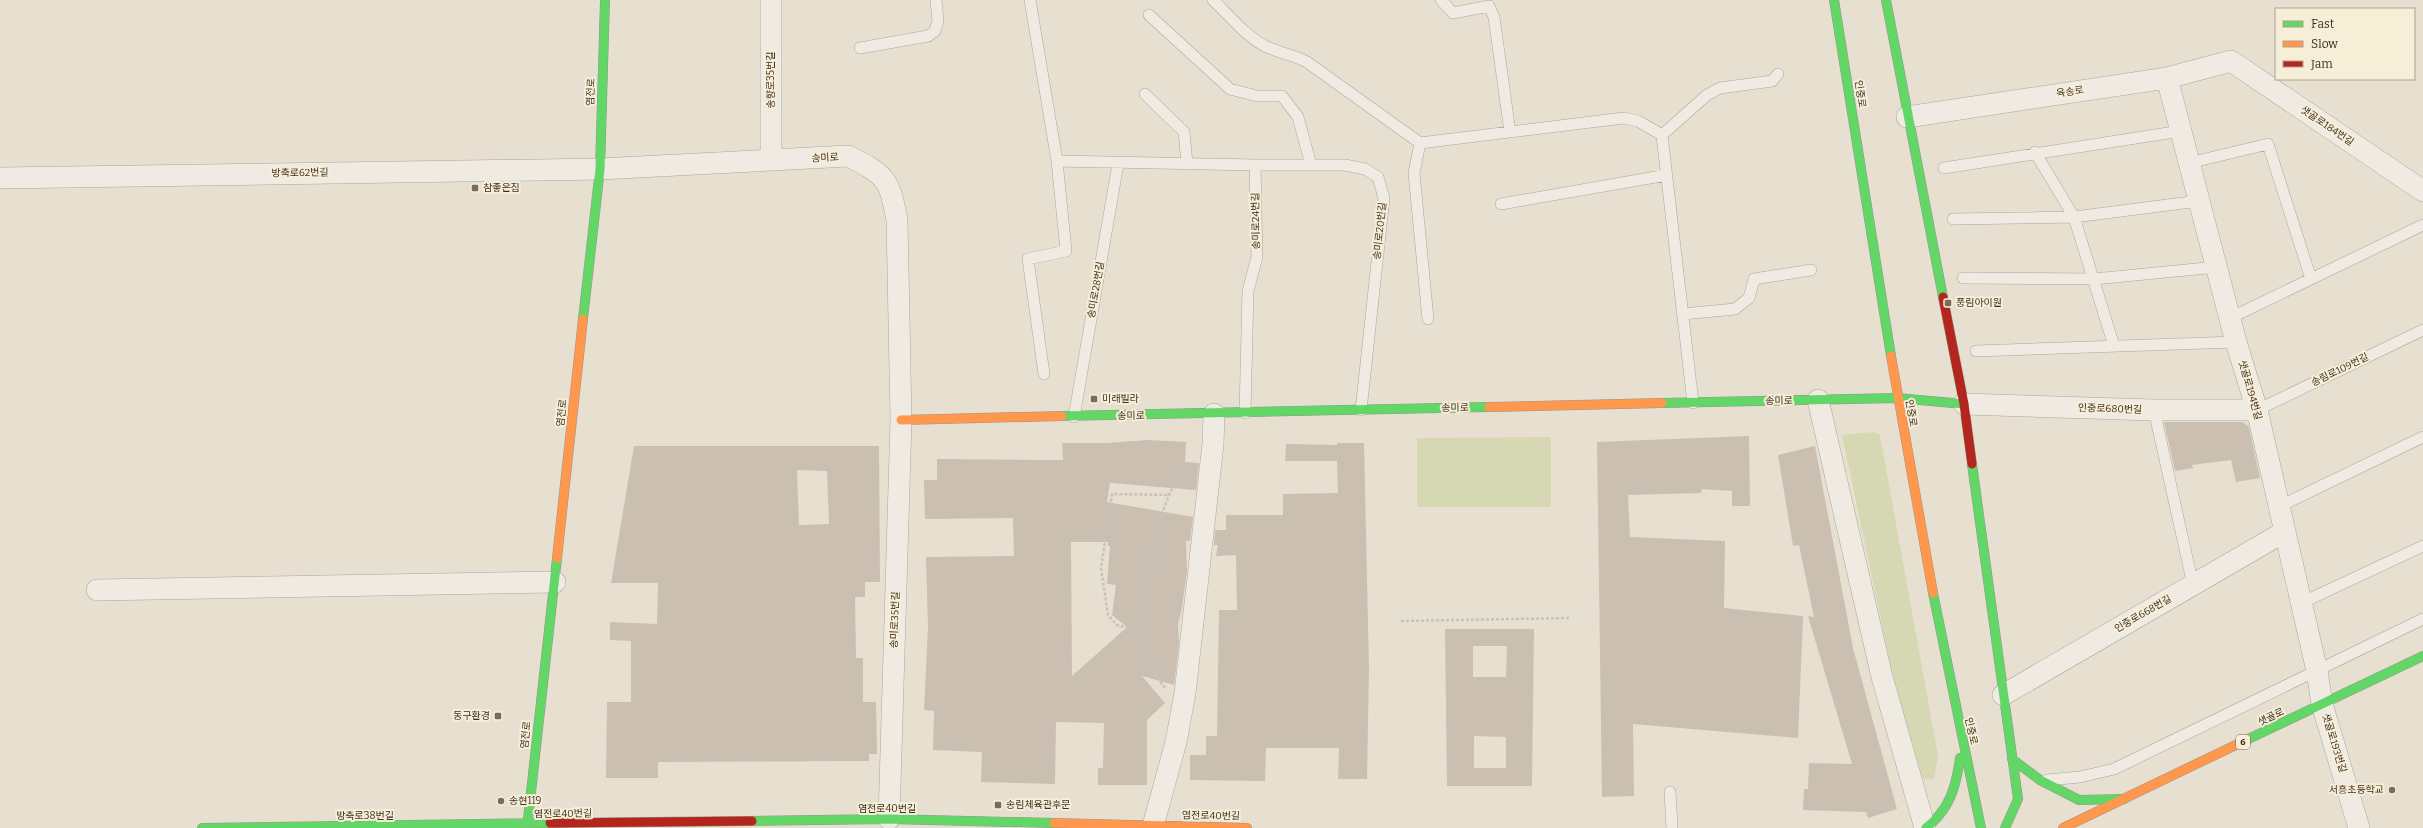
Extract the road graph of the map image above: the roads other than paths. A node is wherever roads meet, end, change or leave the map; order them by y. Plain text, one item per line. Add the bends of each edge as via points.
1 (605, 0) edge
2 (771, 0) edge
3 (936, 0) edge
4 (1030, 0) edge
5 (1213, 0) edge
6 (1441, 0) edge
7 (1834, 0) edge
8 (1886, 0) edge
9 (1149, 15) dead end
10 (860, 48) dead end
11 (2231, 61) joint
12 (1778, 74) dead end
13 (2167, 78) junction
14 (1145, 94) dead end
15 (1907, 117) junction
16 (2181, 131) junction
17 (1510, 132) junction
18 (1662, 135) junction
19 (1420, 143) junction
20 (2035, 152) junction
21 (772, 160) junction
22 (1057, 161) junction
23 (2189, 163) junction
24 (1118, 164) junction
25 (1187, 164) junction
26 (1255, 165) junction
27 (1311, 165) junction
28 (1944, 168) dead end
29 (600, 169) junction
30 (1667, 175) junction
31 (0, 178) edge
32 (2423, 191) edge
33 (2199, 201) junction
34 (1501, 204) dead end
35 (2074, 217) junction
36 (1953, 219) dead end
37 (2423, 226) edge
38 (2217, 267) junction
39 (1811, 270) dead end
40 (1963, 278) dead end
41 (2094, 279) junction
42 (2311, 279) junction
43 (1683, 314) junction
44 (2230, 318) junction
45 (1428, 319) dead end
46 (2423, 330) edge
47 (2236, 342) junction
48 (2114, 346) junction
49 (1976, 351) dead end
50 (1044, 374) dead end
51 (1897, 398) junction
52 (1818, 400) junction
53 (1693, 403) junction
54 (1964, 404) junction
55 (1361, 410) junction
56 (2154, 410) junction
57 (2257, 410) junction
58 (1245, 413) junction
59 (1214, 414) junction
60 (1074, 417) junction
61 (901, 420) junction
62 (2423, 437) edge
63 (2278, 507) junction
64 (2284, 532) junction
65 (2423, 546) edge
66 (554, 582) junction
67 (2193, 585) junction
68 (97, 590) dead end
69 (2301, 603) junction
70 (2423, 619) edge
71 (2423, 656) edge
72 (2317, 671) junction
73 (2003, 695) junction
74 (2322, 704) junction
75 (1962, 743) junction
76 (2012, 759) junction
77 (2040, 780) junction
78 (1670, 792) dead end
79 (2124, 799) junction
80 (889, 820) junction
81 (527, 827) edge
82 (1145, 827) edge
83 (202, 828) edge
84 (1247, 828) edge
85 (1672, 828) edge
86 (1925, 828) edge
87 (1981, 828) edge
88 (2005, 828) edge
89 (2063, 828) edge
90 (2359, 828) edge

1 - 29 street, 염전로
2 - 21 street, 송향로35번길
3 - 10 lane via 938,21 935,31 928,36
4 - 22 lane
5 - 19 lane via 1255,40 1266,47 1291,54 1307,62
6 - 17 lane via 1453,13 1489,6 1494,17
7 - 51 street, 인중로
8 - 15 street
9 - 27 lane via 1230,90 1257,96 1282,96 1298,117
11 - 13 street, 육송로
11 - 32 street, 샛골로184번길
12 - 18 lane via 1772,81 1720,88 1708,95
13 - 15 street, 육송로
13 - 16 street, 샛골로194번길
14 - 25 lane via 1184,132
15 - 54 street
16 - 20 lane
16 - 23 street, 샛골로194번길
17 - 18 lane via 1624,118 1638,121
17 - 19 lane
18 - 30 lane
19 - 45 lane via 1414,173
20 - 28 lane
20 - 35 lane
21 - 29 street, 송미로
21 - 61 street, 송미로 via 848,156 876,170 891,190 897,220
22 - 24 lane
22 - 50 lane via 1066,251 1028,259
23 - 33 street, 샛골로194번길
23 - 42 lane via 2268,144
24 - 25 lane
24 - 60 lane, 송미로28번길
25 - 26 lane
26 - 27 lane, 송미로20번길
26 - 58 lane, 송미로24번길 via 1257,257 1248,291
27 - 55 lane, 송미로20번길 via 1345,165 1366,169 1378,178 1384,198
29 - 31 street, 방축로62번길
29 - 66 street, 염전로
30 - 34 lane
30 - 43 lane
33 - 35 lane
33 - 38 street, 샛골로194번길
35 - 36 lane
35 - 41 lane
37 - 42 lane
38 - 41 lane
38 - 44 street, 샛골로194번길
39 - 43 lane via 1754,279 1749,298 1735,309
40 - 41 lane
41 - 48 lane
42 - 44 lane
43 - 53 lane
44 - 47 street, 샛골로194번길
46 - 57 lane, 송림로109번길
47 - 48 lane
47 - 57 street, 샛골로194번길
48 - 49 lane
51 - 52 street, 송미로
51 - 54 street, 송미로
51 - 75 street, 인중로
52 - 53 street, 송미로
52 - 86 street via 1882,677
53 - 55 street, 송미로
54 - 56 street, 인중로680번길
54 - 73 street
55 - 58 street, 송미로
56 - 57 street, 인중로680번길
56 - 67 lane
57 - 63 street, 샛골로194번길
58 - 59 street, 송미로
59 - 60 street, 송미로
59 - 82 street via 1213,444 1185,693 1176,742
60 - 61 street, 송미로
61 - 80 street, 송미로35번길
62 - 63 lane
63 - 64 street, 샛골로194번길
64 - 67 street, 인중로668번길
64 - 69 street, 샛골로194번길
65 - 69 lane
66 - 68 street
66 - 81 street, 염전로
67 - 73 street, 인중로668번길
69 - 72 street, 샛골로194번길
70 - 72 lane
71 - 74 street, 샛골로 / 6
72 - 74 street, 샛골로194번길
72 - 77 lane via 2114,768 2080,777
73 - 76 street
74 - 79 street, 샛골로 / 6
74 - 90 street, 샛골로193번길
75 - 86 street via 1956,790 1939,819
75 - 87 street, 인중로
76 - 77 street
76 - 88 street via 2018,799
77 - 79 street via 2079,800
78 - 85 lane
79 - 89 street, 샛골로 / 6
80 - 81 street, 염전로40번길
80 - 82 street, 염전로40번길
81 - 83 street, 방축로38번길
82 - 84 street, 염전로40번길

